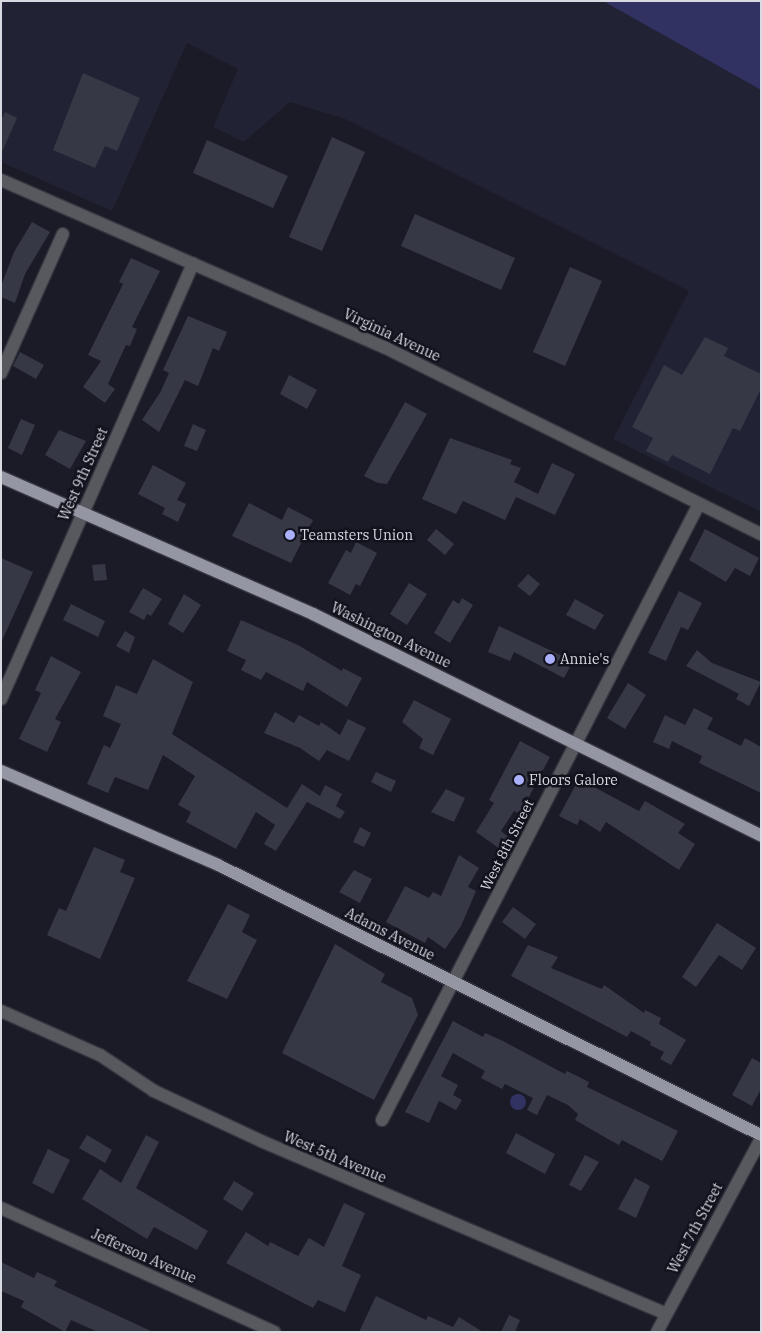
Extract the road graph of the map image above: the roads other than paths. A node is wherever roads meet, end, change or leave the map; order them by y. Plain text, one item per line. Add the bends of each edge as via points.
1 (1, 180) edge
2 (63, 234) dead end
3 (193, 263) junction
4 (1, 373) edge
5 (1, 477) edge
6 (699, 504) junction
7 (82, 512) junction
8 (761, 534) edge
9 (1, 698) edge
10 (576, 743) junction
11 (1, 771) edge
12 (761, 835) edge
13 (453, 982) junction
14 (1, 1011) edge
15 (382, 1120) dead end
16 (761, 1135) edge
17 (761, 1139) edge
18 (1, 1208) edge
19 (666, 1314) junction
20 (272, 1331) edge
21 (657, 1332) edge

1 - 3 street, Virginia Avenue
2 - 4 street
3 - 6 street, Virginia Avenue via 384,347
3 - 7 street, West 9th Street
5 - 7 main road, Washington Avenue
6 - 8 street, Virginia Avenue
6 - 10 street, West 8th Street
7 - 9 street, West 9th Street
7 - 10 main road, Washington Avenue via 331,622
10 - 12 main road, Washington Avenue
10 - 13 street, West 8th Street
11 - 13 main road, Adams Avenue via 218,865
13 - 15 street, West 8th Street
13 - 16 main road, Adams Avenue
14 - 19 street, West 5th Avenue via 100,1055 170,1100 262,1142
17 - 19 street, West 7th Street
18 - 20 street, Jefferson Avenue
19 - 21 street, West 7th Street

